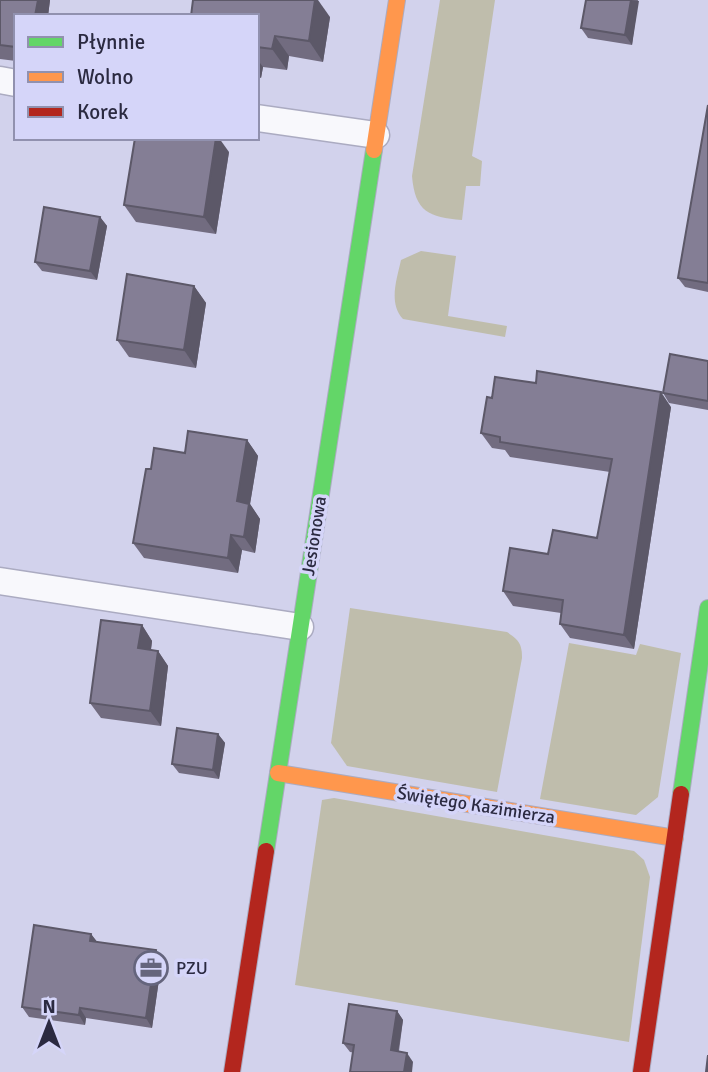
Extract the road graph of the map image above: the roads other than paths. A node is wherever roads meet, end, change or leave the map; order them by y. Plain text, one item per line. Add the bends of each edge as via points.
1 (397, 0) edge
2 (259, 118) edge
3 (376, 135) junction
4 (0, 581) edge
5 (708, 608) edge
6 (300, 627) junction
7 (278, 773) junction
8 (675, 838) junction
9 (232, 1072) edge
10 (641, 1072) edge

1 - 3 street, Jesionowa
2 - 3 lane
3 - 6 street, Jesionowa
4 - 6 lane
5 - 8 street
6 - 7 street, Jesionowa
7 - 8 street, Świętego Kazimierza
7 - 9 street, Jesionowa
8 - 10 street

